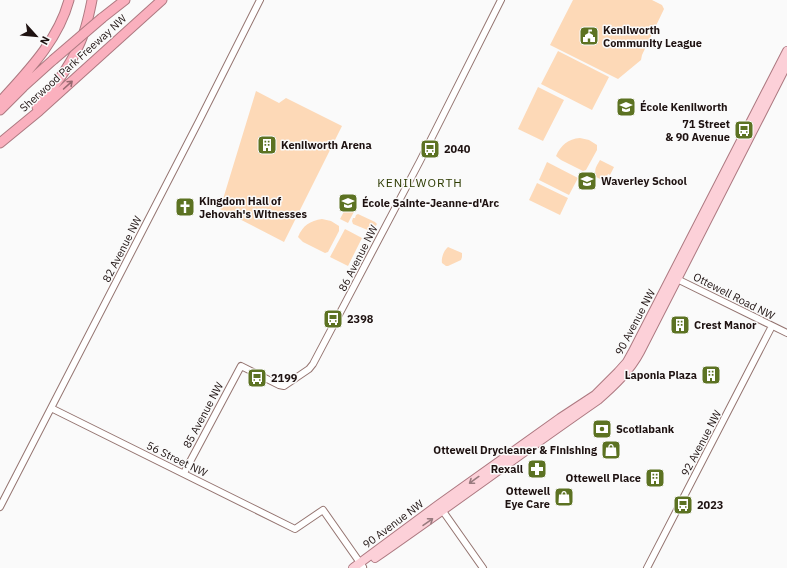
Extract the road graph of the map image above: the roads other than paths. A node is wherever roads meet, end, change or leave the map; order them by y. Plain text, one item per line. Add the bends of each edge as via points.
1 (69, 0) edge
2 (92, 0) edge
3 (125, 0) edge
4 (162, 0) edge
5 (260, 0) edge
6 (501, 0) edge
7 (787, 51) edge
8 (787, 64) edge
9 (0, 102) edge
10 (0, 110) edge
11 (3, 140) edge
12 (675, 277) junction
13 (772, 326) junction
14 (787, 333) edge
15 (241, 366) joint
16 (51, 408) junction
17 (184, 473) junction
18 (0, 507) edge
19 (440, 508) junction
20 (362, 566) edge
21 (353, 568) edge
22 (483, 568) edge
23 (647, 568) edge

1 - 9 highway via 56,32 44,50
2 - 11 highway via 80,44 71,62 36,107
3 - 10 highway, Sherwood Park Freeway NW, bridge via 53,60
11 -> 4 highway, Sherwood Park Freeway NW via 39,111
5 - 16 street, 82 Avenue NW
6 - 15 street, 86 Avenue NW via 314,364 284,386
7 - 12 main road, 90 Avenue NW
8 - 12 main road, 90 Avenue NW
12 - 13 street, Ottewell Road NW
12 - 19 main road, 90 Avenue NW via 637,357 613,387 499,470
13 - 14 street, Ottewell Road NW
13 - 23 street, 92 Avenue NW
15 - 17 street, 85 Avenue NW
16 - 17 street, 56 Street NW
16 - 18 street, 82 Avenue NW
17 - 20 street, 56 Street NW via 295,529 322,510
19 - 20 main road, 90 Avenue NW
19 - 22 street
20 - 21 main road, 90 Avenue NW

